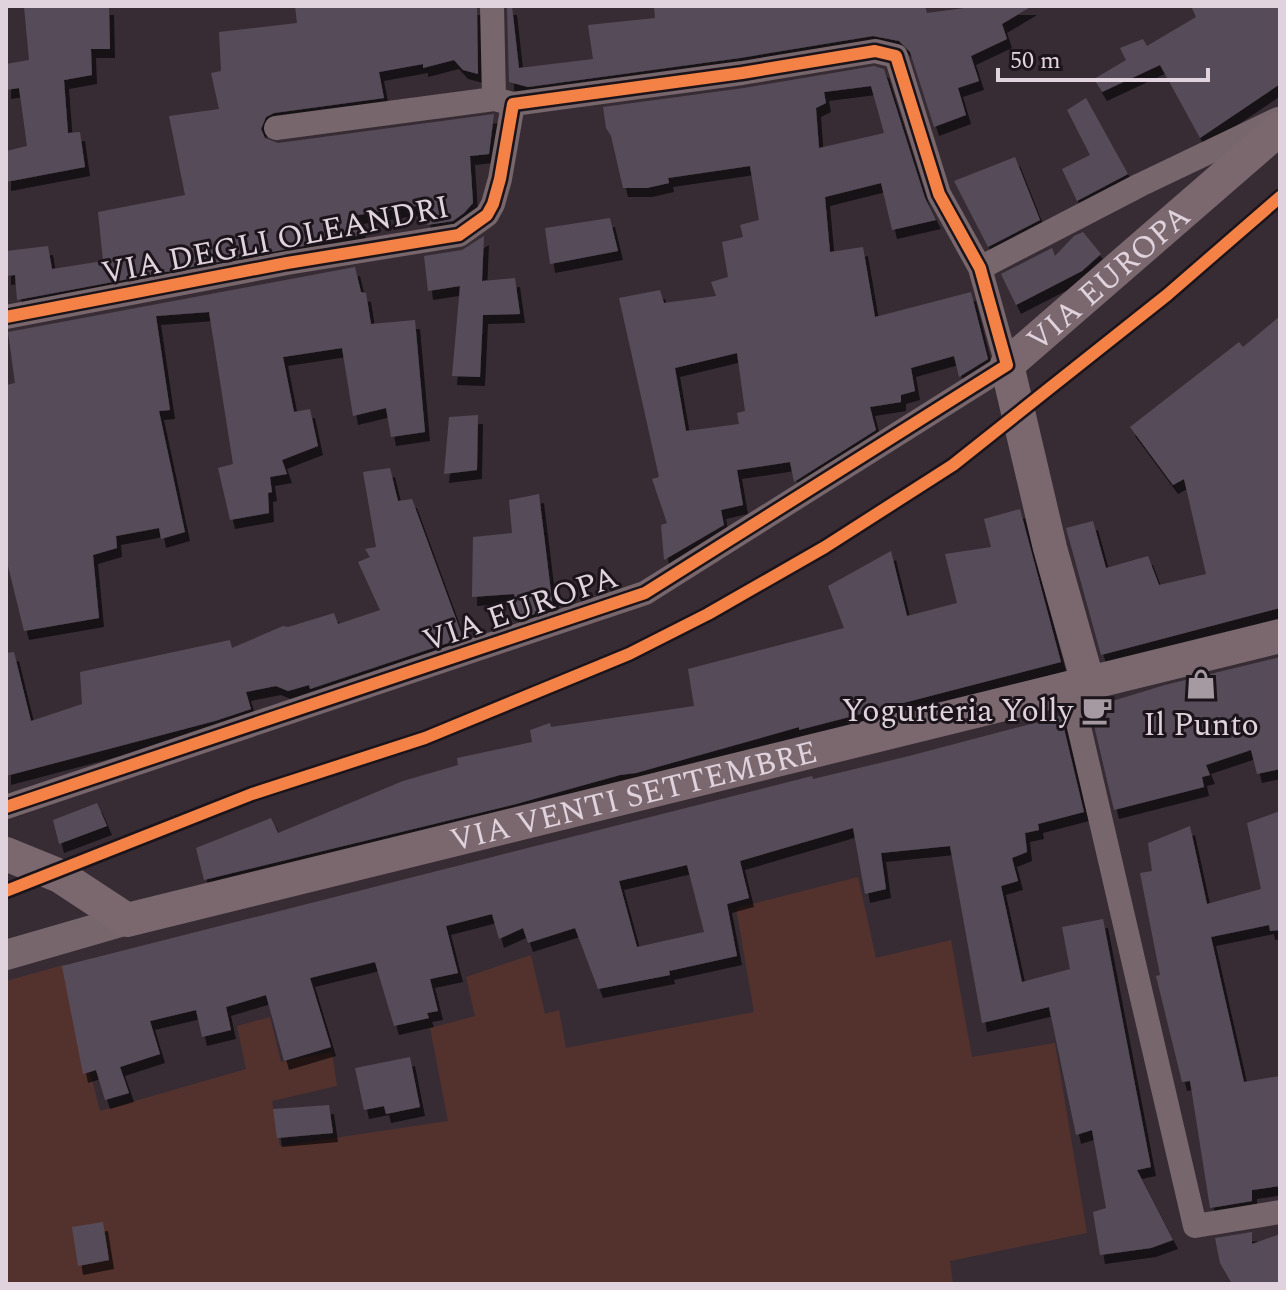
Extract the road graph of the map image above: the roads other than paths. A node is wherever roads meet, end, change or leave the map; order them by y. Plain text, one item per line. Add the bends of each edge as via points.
1 (492, 6) edge
2 (503, 102) junction
3 (1280, 118) edge
4 (276, 128) dead end
5 (1280, 128) edge
6 (980, 268) junction
7 (6, 317) edge
8 (1007, 365) junction
9 (1280, 636) edge
10 (1079, 686) junction
11 (6, 807) edge
12 (6, 854) edge
13 (127, 920) junction
14 (6, 955) edge
15 (1280, 1212) edge

1 - 2 street, VIA DEGLI OLEANDRI
2 - 4 street
2 - 6 street via 875,51 896,56 939,194
2 - 7 street, VIA DEGLI OLEANDRI via 500,179 493,204 487,215 459,235
3 - 6 street
5 - 8 main road, VIA EUROPA
6 - 8 street
8 - 10 main road
8 - 11 street, VIA EUROPA via 645,593
9 - 10 main road, VIA VENTI SETTEMBRE
10 - 13 main road, VIA VENTI SETTEMBRE
10 - 15 street via 1195,1226
12 - 13 main road via 60,876
13 - 14 street

